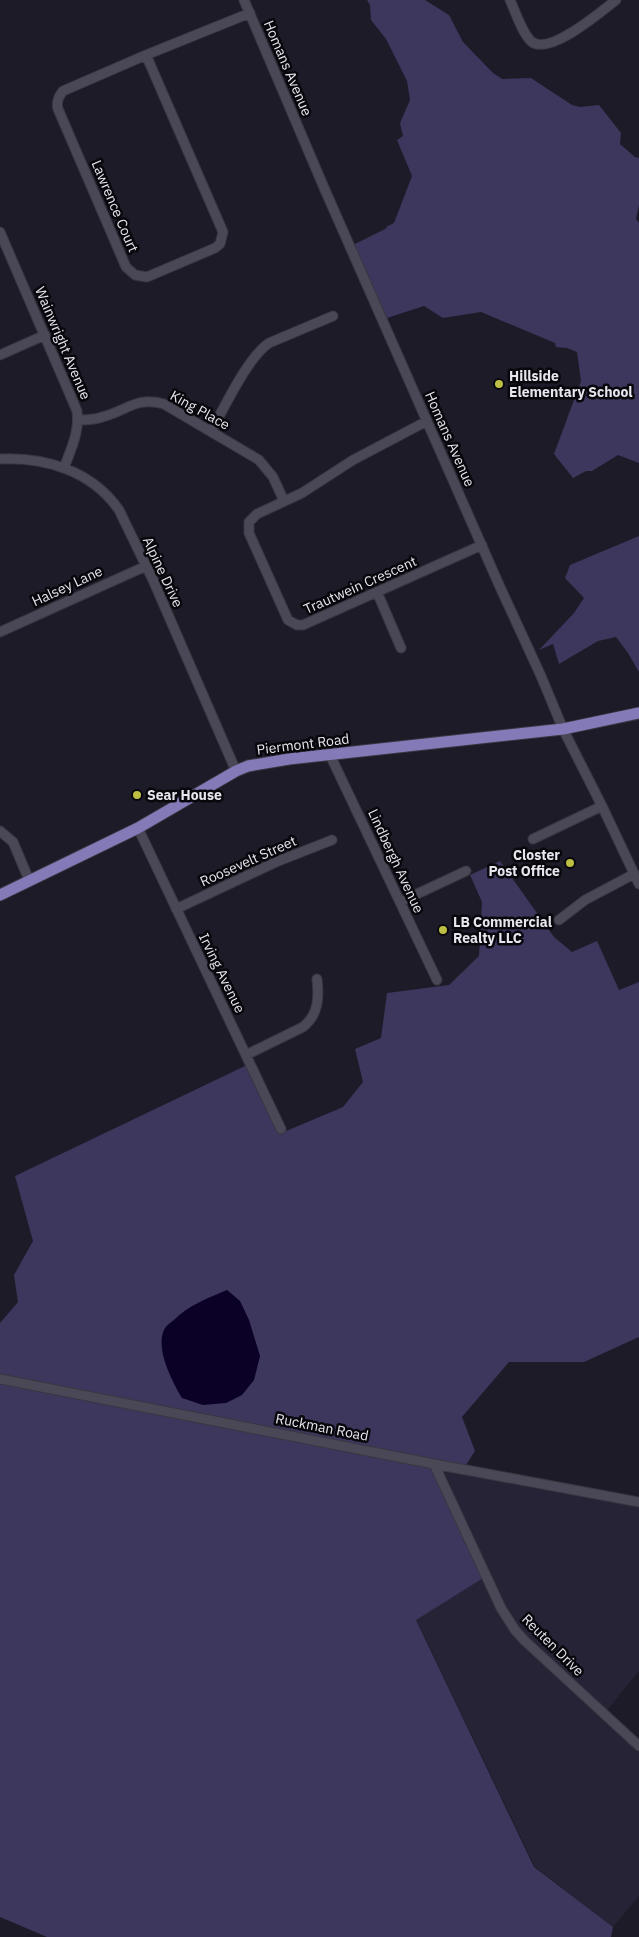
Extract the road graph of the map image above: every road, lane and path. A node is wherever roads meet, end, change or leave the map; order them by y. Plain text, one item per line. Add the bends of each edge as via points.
1 (244, 0) edge
2 (510, 0) edge
3 (616, 0) edge
4 (250, 13) junction
5 (146, 54) junction
6 (0, 232) edge
7 (3, 246) edge
8 (333, 316) dead end
9 (45, 335) junction
10 (0, 355) edge
11 (78, 420) junction
12 (427, 421) junction
13 (211, 431) junction
14 (0, 459) edge
15 (64, 468) junction
16 (284, 501) junction
17 (482, 546) junction
18 (146, 566) junction
19 (376, 592) junction
20 (0, 632) edge
21 (401, 648) dead end
22 (639, 713) edge
23 (563, 729) junction
24 (330, 755) junction
25 (236, 771) junction
26 (602, 806) junction
27 (138, 828) junction
28 (0, 831) edge
29 (533, 839) dead end
30 (332, 840) dead end
31 (466, 870) dead end
32 (634, 874) junction
33 (29, 880) junction
34 (639, 884) edge
35 (0, 895) edge
36 (400, 902) junction
37 (176, 909) junction
38 (559, 920) dead end
39 (317, 978) dead end
40 (437, 980) dead end
41 (246, 1055) junction
42 (281, 1130) dead end
43 (0, 1379) edge
44 (434, 1464) junction
45 (639, 1502) edge
46 (639, 1746) edge

1 - 4 street, Homans Avenue
2 - 3 street via 530,40 545,45 584,24
4 - 5 street, Lawrence Court
4 - 12 street, Homans Avenue
5 - 5 street, Lawrence Court via 63,91 58,100 58,109 126,268 141,277 215,248 220,244 223,232
6 - 7 street, Wainwright Avenue
7 - 9 street, Wainwright Avenue
8 - 13 street via 261,348
9 - 10 street
9 - 11 street, Wainwright Avenue
11 - 13 street, King Place via 102,418 129,405 147,401 164,404
11 - 15 street, Wainwright Avenue
12 - 16 street, Trautwein Crescent via 366,452
12 - 17 street, Homans Avenue
13 - 16 street, King Place via 259,460 273,476
14 - 15 street, Alpine Drive via 32,460
15 - 18 street, Alpine Drive via 91,482 112,500
16 - 19 street, Trautwein Crescent via 257,514 248,528 288,620 303,625
17 - 19 street, Trautwein Crescent
17 - 23 street, Homans Avenue
18 - 20 street, Halsey Lane
18 - 25 street, Alpine Drive
19 - 21 street
22 - 23 main road, Piermont Road
23 - 24 main road, Piermont Road
23 - 26 street, Homans Avenue
24 - 25 main road, Piermont Road via 267,762
24 - 36 street, Lindbergh Avenue
25 - 27 main road, Piermont Road
26 - 29 street
26 - 32 street, Homans Avenue
27 - 33 main road, Piermont Road
27 - 37 street, Irving Avenue
28 - 33 street via 13,842
30 - 37 street, Roosevelt Street via 276,862
31 - 36 street
32 - 34 street, Homans Avenue
32 - 38 street via 585,900
33 - 35 main road, Piermont Road
36 - 40 street, Lindbergh Avenue
37 - 41 street, Irving Avenue
39 - 41 street via 319,998 311,1020
41 - 42 street, Irving Avenue
43 - 44 street, Ruckman Road
44 - 45 street, Ruckman Road
44 - 46 street, Reuten Drive via 501,1608 515,1630

